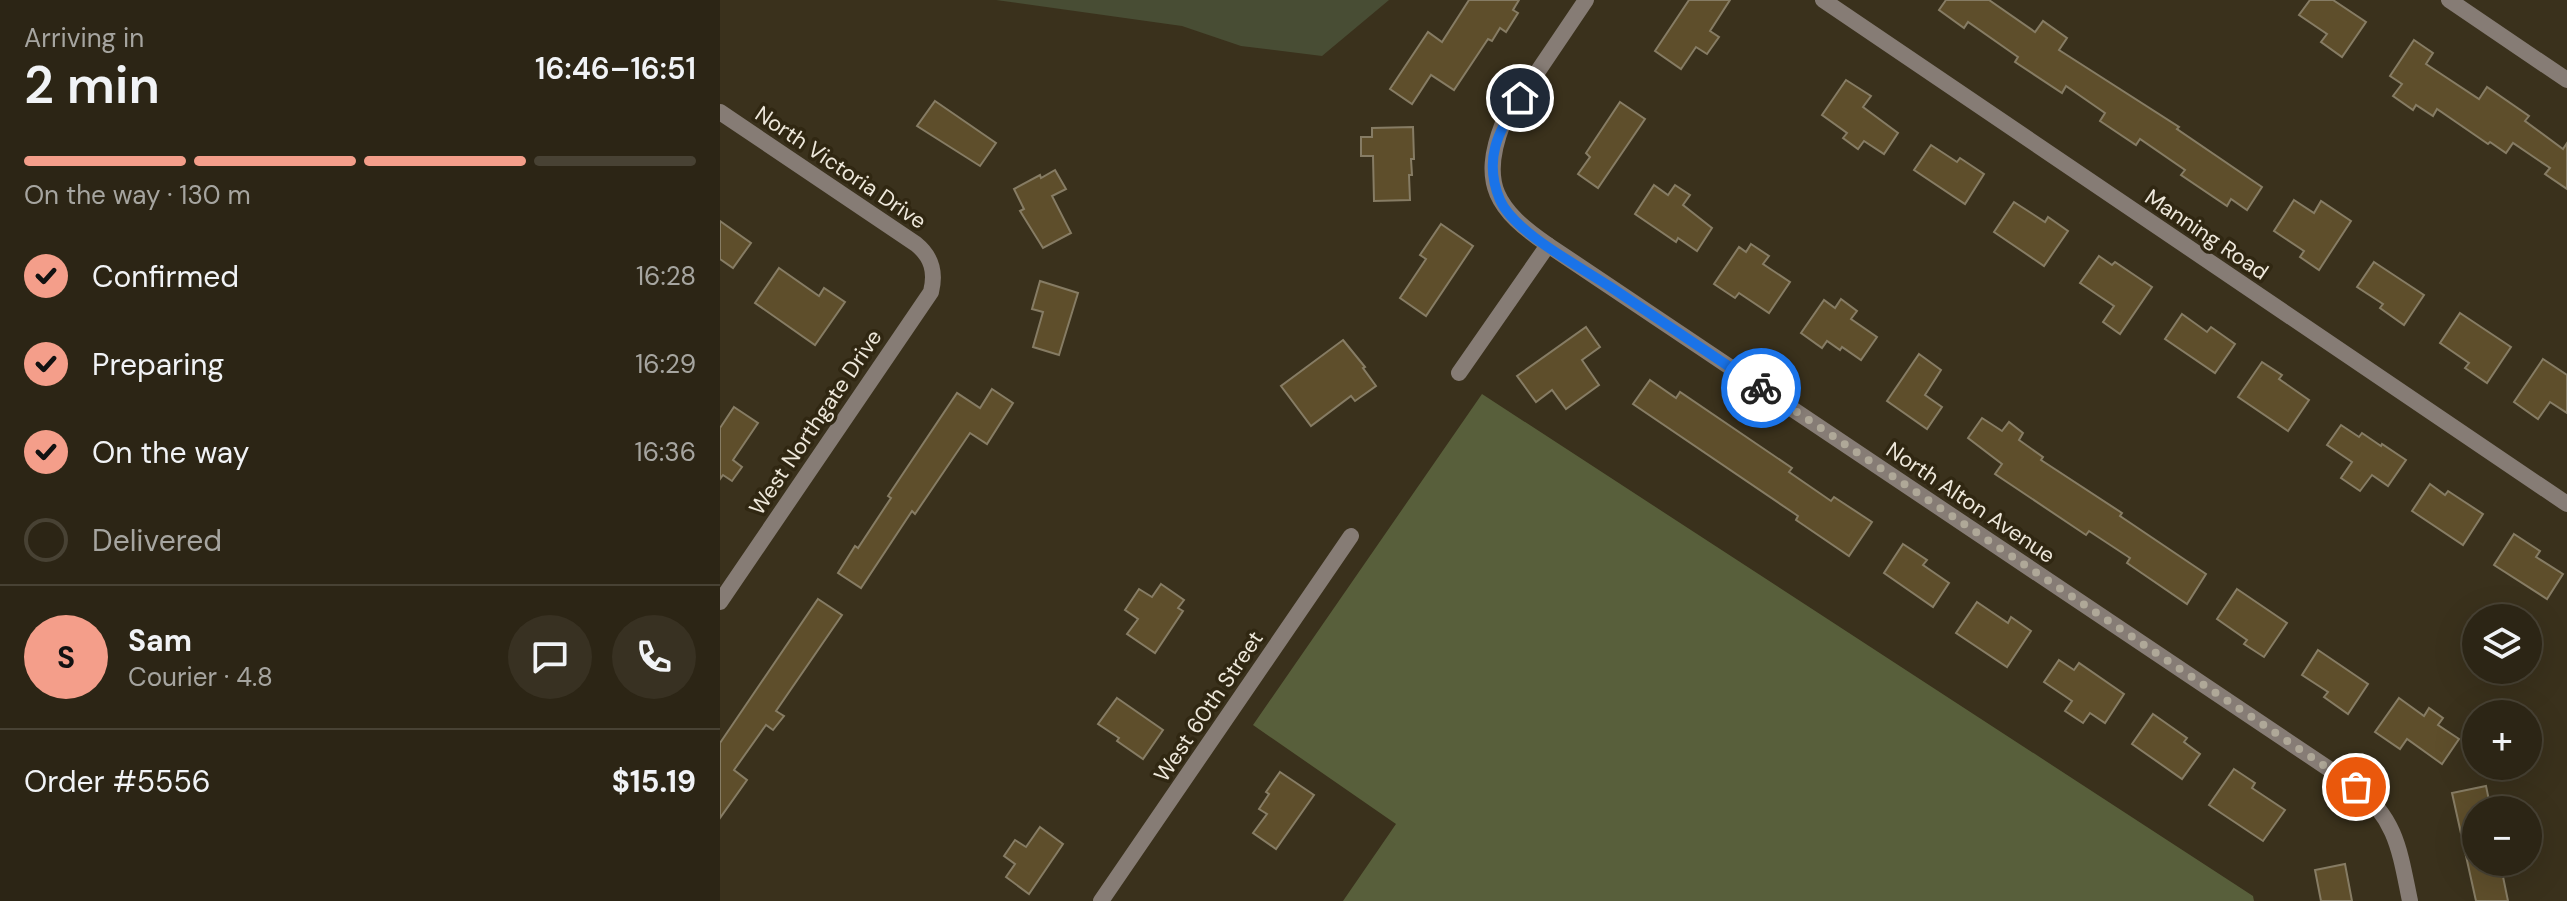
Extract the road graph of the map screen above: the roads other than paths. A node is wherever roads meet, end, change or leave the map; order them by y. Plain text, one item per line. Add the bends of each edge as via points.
1 (1586, 0) edge
2 (1823, 0) edge
3 (2449, 0) edge
4 (2567, 80) edge
5 (720, 112) edge
6 (1548, 245) junction
7 (931, 263) joint
8 (1459, 373) dead end
9 (2567, 504) edge
10 (1351, 536) dead end
11 (723, 592) edge
12 (1101, 901) edge
13 (2410, 901) edge

1 - 6 street, North Alton Avenue via 1503,123 1493,154 1500,201 1522,228
2 - 9 street, Manning Road
3 - 4 street
5 - 7 street, North Victoria Drive via 916,244
6 - 8 street
6 - 13 street, North Alton Avenue via 2363,792 2394,831
7 - 11 street, West Northgate Drive via 931,292
10 - 12 street, West 60th Street

